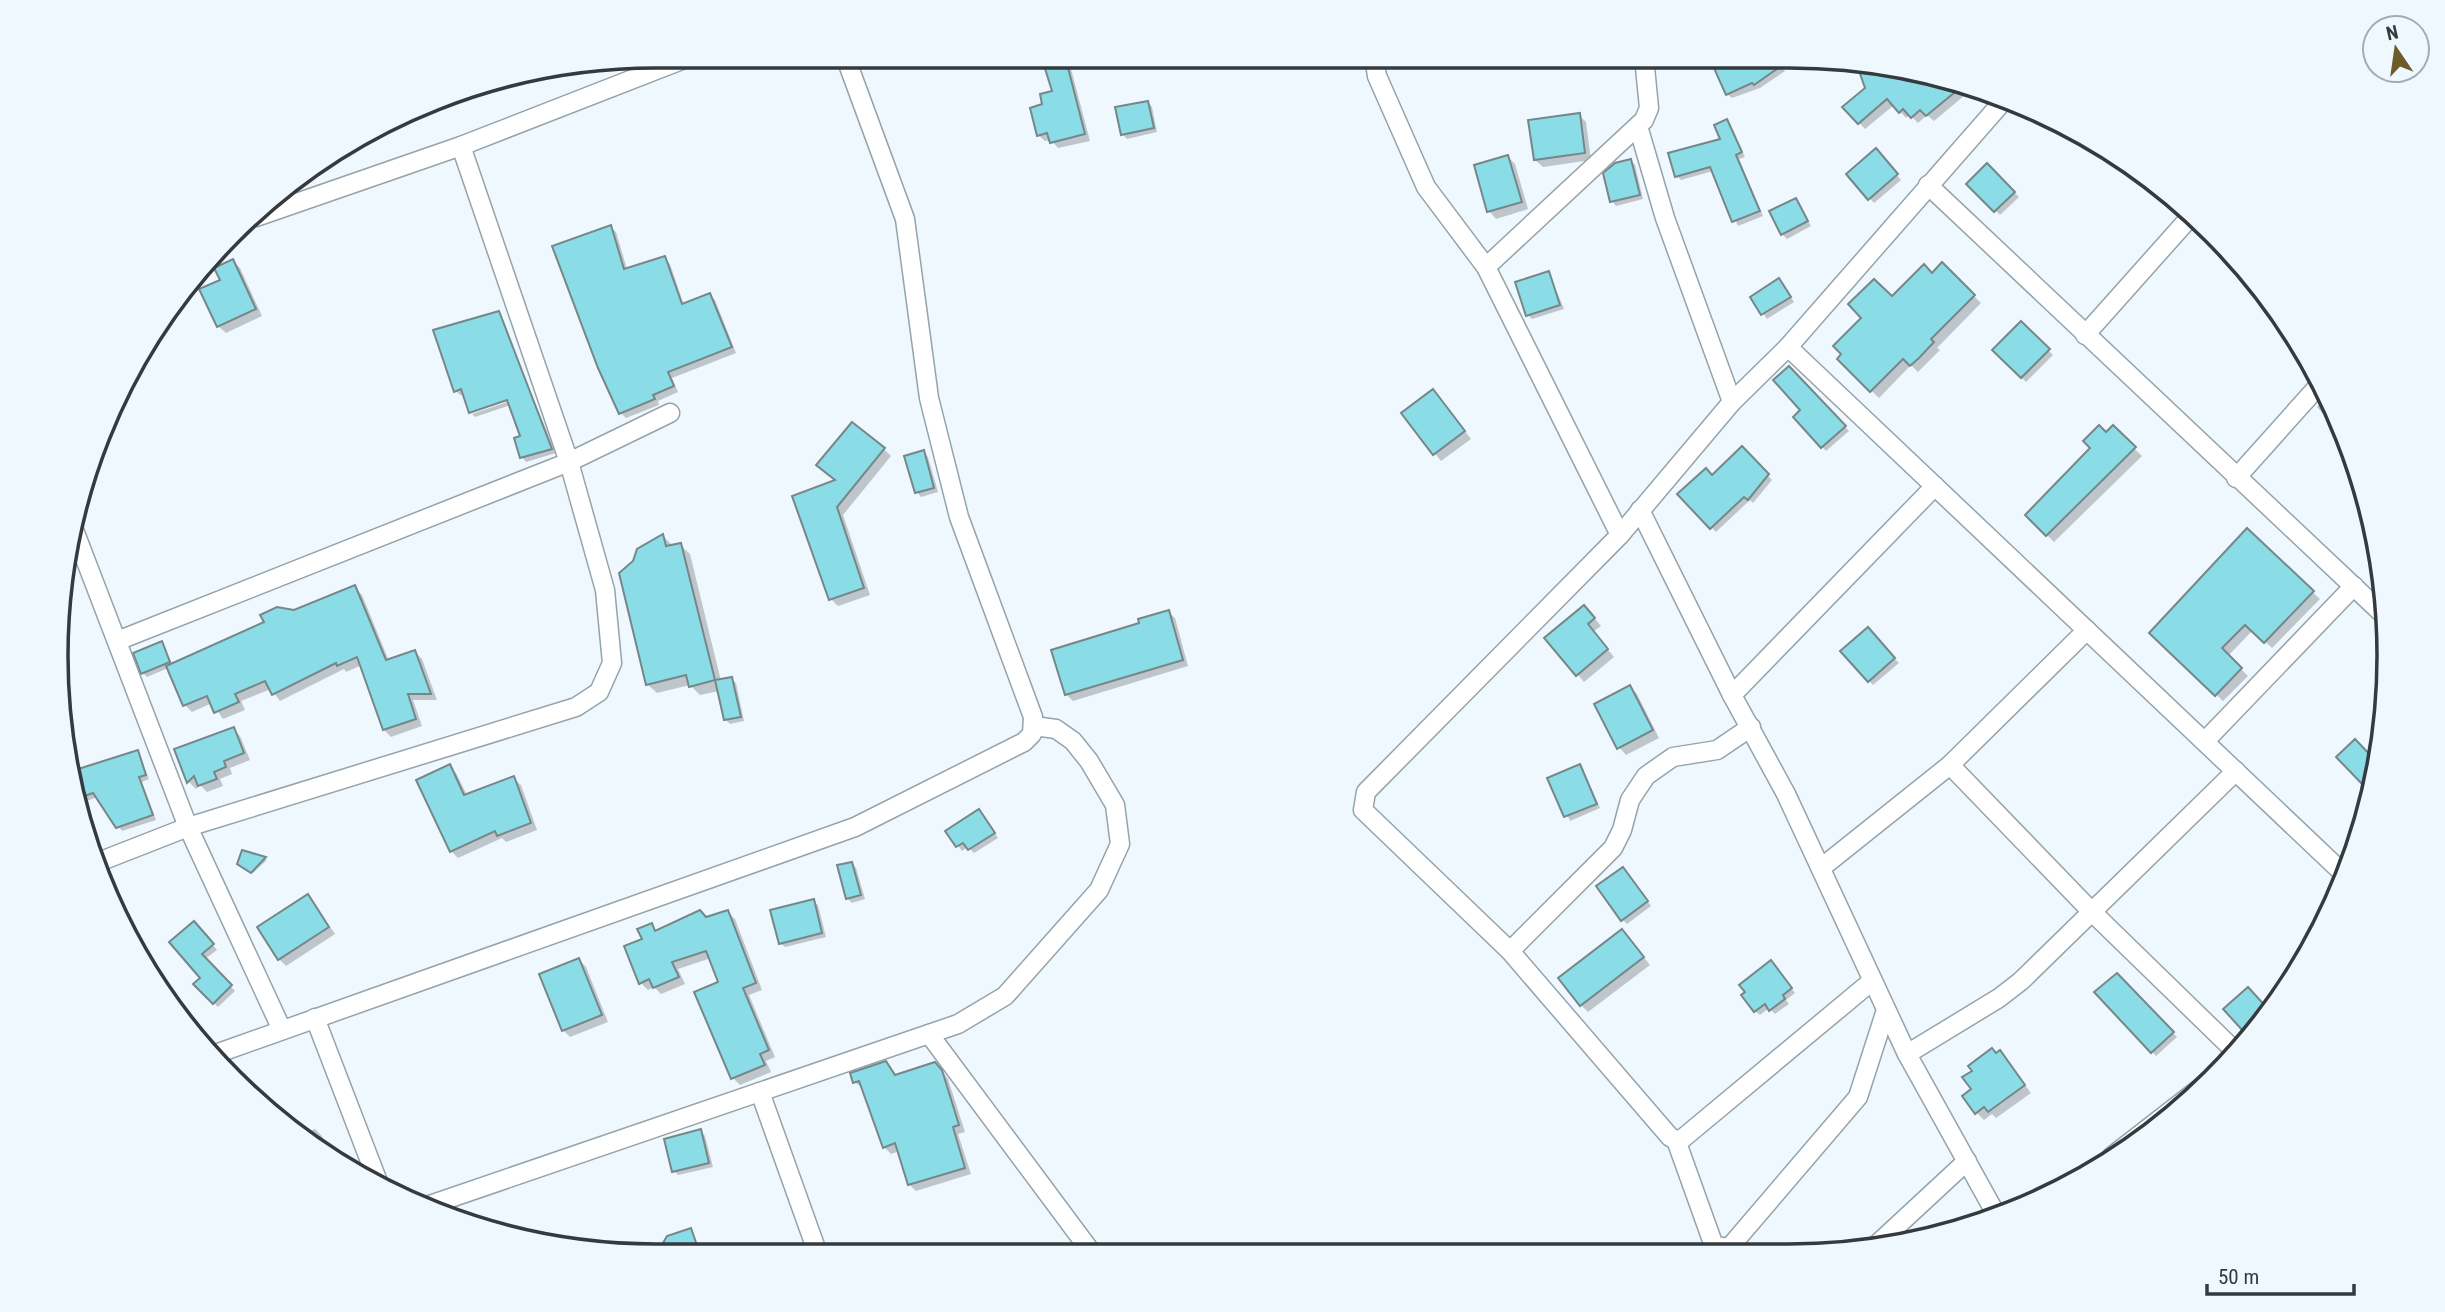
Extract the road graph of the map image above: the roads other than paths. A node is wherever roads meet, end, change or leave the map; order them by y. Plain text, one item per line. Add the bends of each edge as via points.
1 (661, 68) edge
2 (849, 68) edge
3 (1376, 68) edge
4 (1645, 68) edge
5 (1998, 107) edge
6 (1638, 126) junction
7 (461, 146) junction
8 (1928, 186) junction
9 (271, 212) edge
10 (2186, 222) edge
11 (1486, 267) junction
12 (2085, 335) junction
13 (1788, 347) junction
14 (2314, 391) edge
15 (1732, 402) junction
16 (670, 413) dead end
17 (569, 462) junction
18 (2236, 478) junction
19 (1935, 486) junction
20 (1640, 510) junction
21 (1620, 535) junction
22 (79, 544) edge
23 (2354, 586) junction
24 (2374, 605) edge
25 (2087, 630) junction
26 (117, 641) junction
27 (1732, 695) junction
28 (1034, 726) junction
29 (1751, 727) junction
30 (2206, 740) junction
31 (1950, 765) junction
32 (2236, 771) junction
33 (188, 827) junction
34 (105, 860) edge
35 (1821, 868) junction
36 (2337, 868) edge
37 (2091, 911) junction
38 (1510, 951) junction
39 (1872, 981) junction
40 (1886, 1010) junction
41 (315, 1018) junction
42 (282, 1030) junction
43 (929, 1034) junction
44 (2229, 1046) edge
45 (221, 1052) edge
46 (1907, 1054) junction
47 (760, 1092) junction
48 (1676, 1140) junction
49 (1967, 1161) junction
50 (374, 1171) edge
51 (439, 1202) edge
52 (1992, 1207) edge
53 (1887, 1235) edge
54 (814, 1244) edge
55 (1085, 1244) edge
56 (1713, 1244) edge
57 (1732, 1244) edge

1 - 7 street
2 - 28 street via 905,219 929,398 959,517
3 - 11 street via 1426,187
4 - 6 street via 1649,108
5 - 8 street
6 - 11 street
6 - 15 street via 1665,218
7 - 9 street
7 - 17 street
8 - 12 street
8 - 13 street
10 - 12 street
11 - 21 street
12 - 18 street
13 - 15 street
13 - 19 street
14 - 18 street
15 - 20 street
16 - 17 street
17 - 26 street
17 - 33 street via 596,552 610,630 612,663 605,683 592,699
18 - 23 street
19 - 25 street
19 - 27 street
20 - 21 street
20 - 27 street
21 - 38 street via 1366,792 1362,802 1363,810
22 - 26 street
23 - 24 street
23 - 30 street
25 - 30 street
25 - 31 street
26 - 33 street
27 - 29 street
28 - 41 street via 1024,743 855,827
28 - 43 street via 1056,729 1073,741 1115,805 1120,844 1112,868 1099,890 1005,996 981,1013
29 - 35 street
29 - 38 street via 1717,750 1673,757 1646,776 1630,800 1613,848
30 - 32 street
31 - 35 street
31 - 37 street
32 - 36 street
32 - 37 street
33 - 34 street
33 - 42 street
35 - 39 street
37 - 44 street
37 - 46 street via 2021,981
38 - 48 street
39 - 40 street
39 - 48 street
40 - 46 street
40 - 57 street via 1858,1097
41 - 42 street
41 - 50 street
42 - 45 street
43 - 47 street
43 - 55 street
46 - 49 street
47 - 51 street
47 - 54 street
48 - 56 street
49 - 52 street
49 - 53 street

